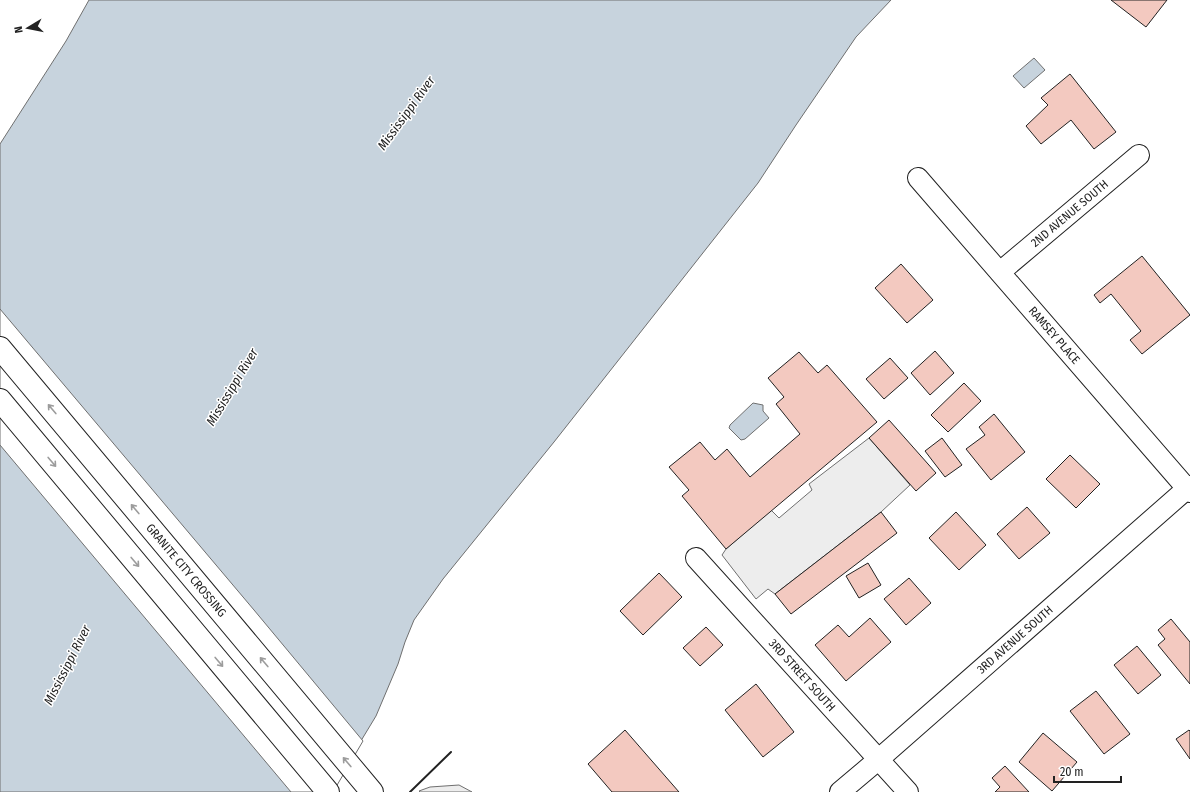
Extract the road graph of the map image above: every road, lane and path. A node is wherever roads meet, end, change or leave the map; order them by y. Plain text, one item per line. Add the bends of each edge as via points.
1 (1139, 155) dead end
2 (918, 178) dead end
3 (1000, 272) junction
4 (0, 348) edge
5 (0, 400) edge
6 (1189, 489) edge
7 (696, 558) dead end
8 (879, 759) junction
9 (328, 792) edge
10 (372, 792) edge
11 (840, 792) edge
12 (908, 792) edge

1 - 3 street, 2ND AVENUE SOUTH
2 - 3 street, RAMSEY PLACE
3 - 6 street, RAMSEY PLACE
10 -> 4 highway, GRANITE CITY CROSSING
5 -> 9 highway
6 - 8 street, 3RD AVENUE SOUTH
7 - 8 street, 3RD STREET SOUTH
8 - 11 street, 3RD AVENUE SOUTH
8 - 12 street, 3RD STREET SOUTH

